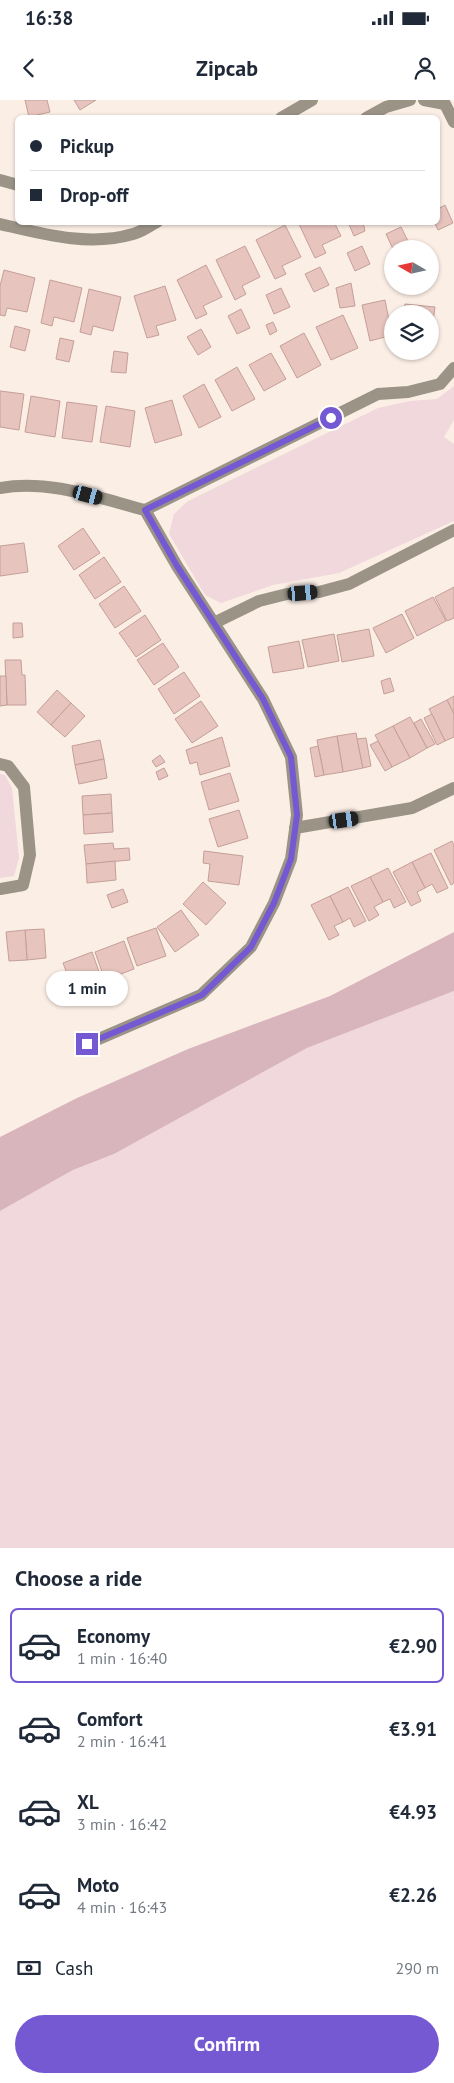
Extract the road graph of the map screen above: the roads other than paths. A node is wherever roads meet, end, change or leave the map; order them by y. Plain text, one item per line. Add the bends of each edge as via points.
1 (312, 100) edge
2 (410, 100) edge
3 (424, 100) edge
4 (286, 115) edge
5 (371, 115) edge
6 (454, 122) edge
7 (0, 180) edge
8 (15, 184) edge
9 (0, 224) edge
10 (151, 225) edge
11 (454, 368) edge
12 (0, 488) edge
13 (145, 510) junction
14 (454, 530) edge
15 (214, 623) junction
16 (0, 764) edge
17 (454, 788) edge
18 (295, 828) junction
19 (0, 889) edge
20 (87, 1044) dead end

1 - 4 street
2 - 5 street
3 - 6 street via 445,104
7 - 8 street
9 - 10 street via 48,235 98,240 134,234
11 - 13 street via 440,384 408,392 378,394
12 - 13 street via 14,485 69,490
13 - 15 street
14 - 15 street via 349,584 259,601
15 - 18 street via 263,699 291,757 297,815
16 - 19 street via 8,766 24,787 30,855 23,885
17 - 18 street via 412,808
18 - 20 street via 291,859 274,903 251,947 202,995

